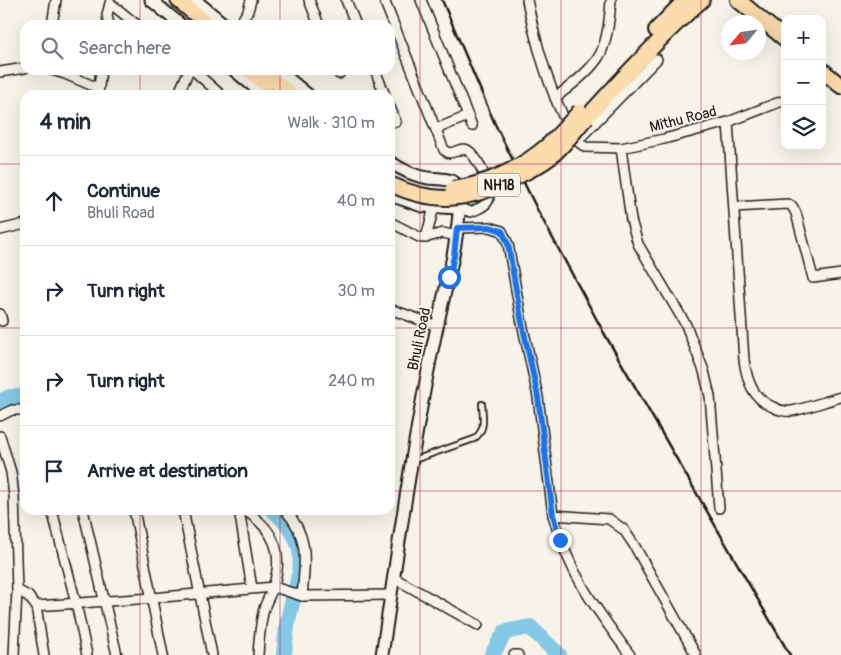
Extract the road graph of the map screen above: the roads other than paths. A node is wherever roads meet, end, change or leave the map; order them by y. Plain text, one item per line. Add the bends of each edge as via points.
1 (56, 0) edge
2 (151, 0) edge
3 (166, 0) edge
4 (178, 0) edge
5 (195, 0) edge
6 (251, 0) edge
7 (309, 0) edge
8 (346, 0) edge
9 (384, 0) edge
10 (421, 0) edge
11 (527, 0) edge
12 (611, 0) edge
13 (685, 0) edge
14 (702, 0) edge
15 (738, 0) edge
16 (753, 0) edge
17 (108, 2) edge
18 (53, 20) edge
19 (108, 20) edge
20 (131, 20) edge
21 (175, 20) edge
22 (189, 20) edge
23 (202, 20) edge
24 (219, 20) edge
25 (243, 20) edge
26 (317, 20) edge
27 (354, 20) edge
28 (392, 20) edge
29 (781, 24) edge
30 (395, 27) edge
31 (781, 37) edge
32 (657, 59) dead end
33 (20, 69) edge
34 (0, 72) edge
35 (829, 72) edge
36 (67, 75) edge
37 (100, 75) edge
38 (188, 75) edge
39 (197, 75) edge
40 (240, 75) edge
41 (254, 75) edge
42 (268, 75) edge
43 (284, 75) edge
44 (377, 75) edge
45 (841, 86) edge
46 (94, 90) edge
47 (98, 90) edge
48 (181, 90) edge
49 (215, 90) edge
50 (258, 90) edge
51 (272, 90) edge
52 (285, 90) edge
53 (302, 90) edge
54 (383, 90) edge
55 (555, 98) junction
56 (781, 102) edge
57 (583, 114) junction
58 (468, 116) junction
59 (563, 116) dead end
60 (728, 122) junction
61 (472, 126) dead end
62 (436, 129) junction
63 (621, 148) junction
64 (395, 165) edge
65 (395, 177) edge
66 (395, 186) edge
67 (395, 196) edge
68 (434, 207) junction
69 (734, 207) junction
70 (459, 208) junction
71 (20, 225) edge
72 (395, 225) edge
73 (0, 230) edge
74 (457, 232) junction
75 (426, 238) junction
76 (841, 274) edge
77 (395, 312) edge
78 (437, 326) junction
79 (841, 397) edge
80 (482, 404) dead end
81 (20, 410) edge
82 (0, 416) edge
83 (0, 436) edge
84 (412, 461) junction
85 (719, 508) dead end
86 (53, 515) edge
87 (84, 515) edge
88 (135, 515) edge
89 (185, 515) edge
90 (240, 515) edge
91 (251, 515) edge
92 (289, 515) edge
93 (553, 515) junction
94 (394, 578) junction
95 (274, 587) junction
96 (252, 588) junction
97 (17, 590) junction
98 (200, 593) junction
99 (391, 595) junction
100 (300, 596) junction
101 (152, 598) junction
102 (105, 602) junction
103 (76, 603) junction
104 (36, 606) junction
105 (478, 625) dead end
106 (14, 655) edge
107 (44, 655) edge
108 (87, 655) edge
109 (117, 655) edge
110 (163, 655) edge
111 (212, 655) edge
112 (258, 655) edge
113 (382, 655) edge
114 (630, 655) edge
115 (696, 655) edge

1 - 18 street
2 - 21 main road
3 - 22 highway
4 - 23 highway
5 - 24 main road
6 - 25 street
7 - 26 street
8 - 27 street
9 - 28 street
10 - 58 street
11 - 55 street via 539,52
12 - 55 street via 607,32 599,57
13 - 57 highway, NH18
14 - 57 highway, NH18
15 - 31 highway
16 - 29 highway
17 - 19 street
17 - 20 street
30 - 62 street
32 - 63 street, Mithu Road via 577,141 585,147
33 - 34 street
35 - 45 highway
36 - 46 street
37 - 47 street
38 - 48 street
39 - 49 street
40 - 50 main road
41 - 51 highway
42 - 52 highway
43 - 53 main road
44 - 54 street
55 - 59 street
56 - 60 street, Mithu Road
57 - 65 highway, NH18, bridge via 538,154 482,182 437,190
57 - 66 highway, NH18, bridge via 565,142 548,159 490,190 438,199
58 - 61 street
58 - 62 street
60 - 63 street, Mithu Road
60 - 69 street
62 - 70 street via 446,152 464,149 472,154 487,182 489,195 484,206 471,212
63 - 85 street via 631,220 638,244 686,325 704,371 710,396
64 - 70 main road, Bhuli Road via 416,175 453,182 458,188
67 - 68 main road via 413,204
68 - 70 main road
68 - 75 street
69 - 76 street via 792,206 813,278
69 - 79 street via 744,360 752,390 763,403 790,411
70 - 74 main road, Bhuli Road
71 - 73 street
72 - 75 street
74 - 75 street
74 - 78 main road, Bhuli Road
74 - 93 street via 490,227 502,231 508,244 538,397
77 - 78 street
78 - 84 main road, Bhuli Road
80 - 84 lane via 480,435
81 - 82 street
83 - 97 street via 11,472 14,496
84 - 94 main road, Bhuli Road
86 - 103 street
87 - 102 street
88 - 101 street
89 - 98 street
90 - 96 street
91 - 95 street via 272,537 278,554
92 - 100 street via 301,534 304,548
93 - 114 street via 571,567
93 - 115 street via 609,519 624,530
94 - 99 main road, Bhuli Road
94 - 105 street
95 - 96 street
95 - 100 street
95 - 112 street via 264,607
96 - 98 street
97 - 104 street
97 - 106 street
98 - 101 street
98 - 111 street
99 - 100 street
99 - 113 main road, Bhuli Road
101 - 102 street
101 - 110 street
102 - 103 street
102 - 109 street
103 - 104 street
103 - 108 street
104 - 107 street

